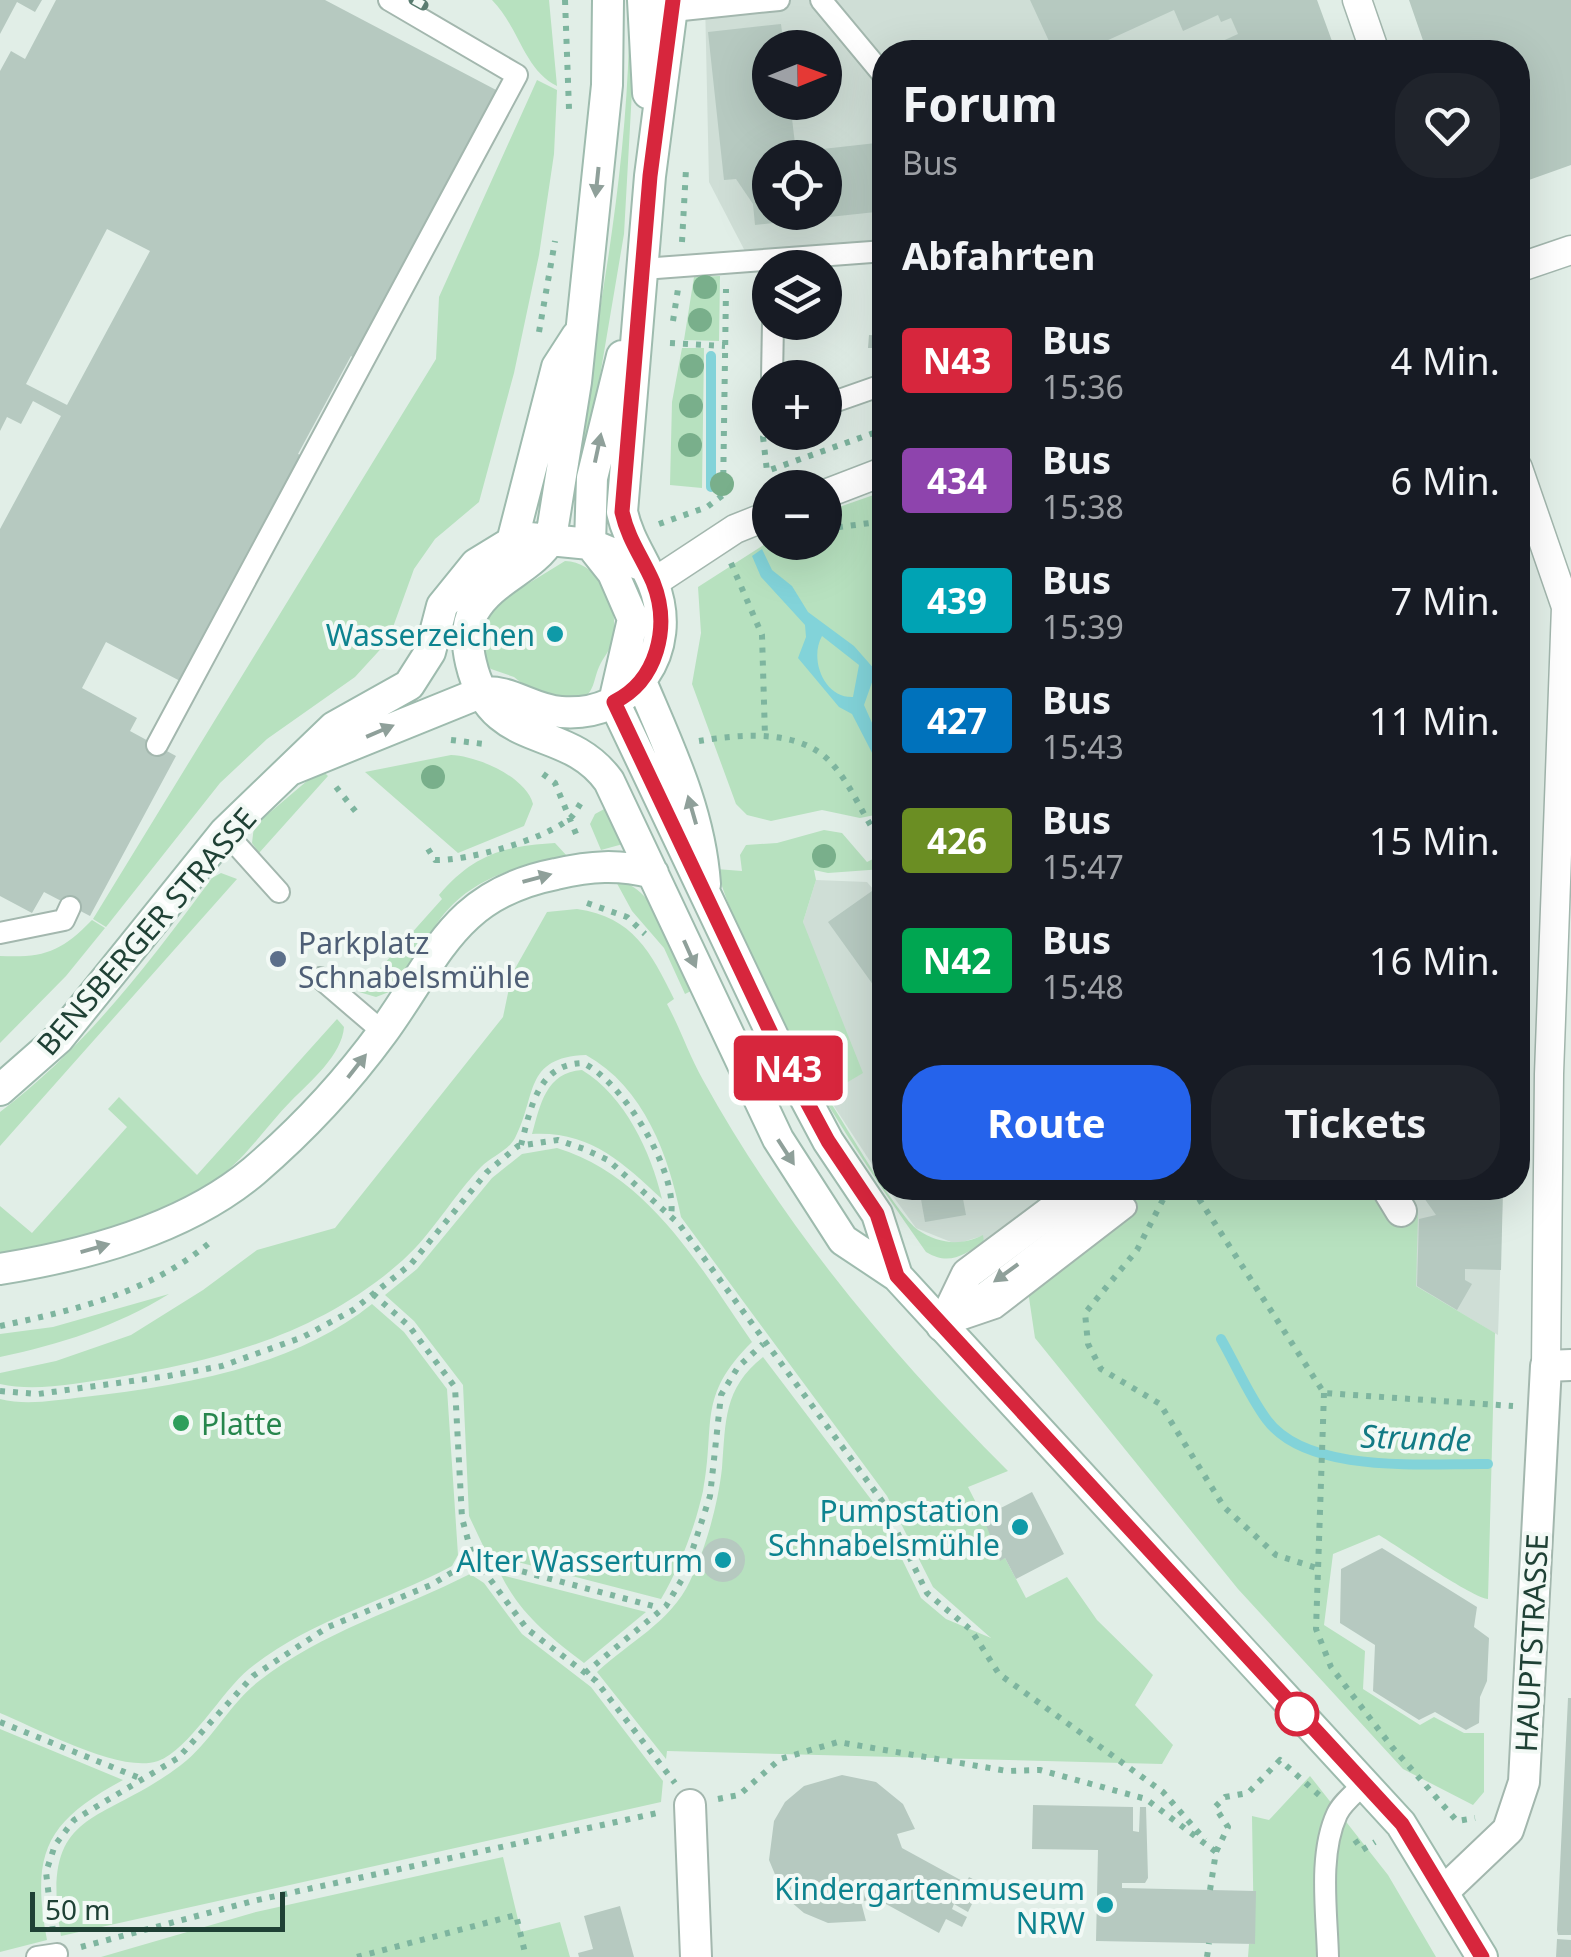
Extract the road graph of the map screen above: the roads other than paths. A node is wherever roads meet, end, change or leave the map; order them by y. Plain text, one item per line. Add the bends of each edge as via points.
1 (389, 0) edge
2 (592, 0) edge
3 (608, 0) edge
4 (643, 0) edge
5 (779, 0) edge
6 (821, 0) edge
7 (1357, 0) edge
8 (673, 5) edge
9 (1370, 40) edge
10 (872, 61) edge
11 (607, 85) junction
12 (650, 176) junction
13 (1571, 250) edge
14 (872, 252) edge
15 (842, 255) edge
16 (752, 263) edge
17 (1530, 264) edge
18 (642, 279) junction
19 (582, 329) junction
20 (872, 389) edge
21 (842, 399) edge
22 (872, 476) edge
23 (842, 487) edge
24 (1530, 503) edge
25 (752, 522) edge
26 (551, 538) junction
27 (512, 542) junction
28 (590, 544) junction
29 (648, 575) junction
30 (642, 684) junction
31 (480, 692) junction
32 (614, 702) junction
33 (158, 745) dead end
34 (290, 770) junction
35 (225, 832) junction
36 (653, 873) junction
37 (279, 892) dead end
38 (707, 906) junction
39 (70, 907) dead end
40 (0, 933) edge
41 (320, 978) dead end
42 (383, 1032) junction
43 (1561, 1054) edge
44 (0, 1090) edge
45 (1066, 1200) edge
46 (1121, 1200) dead end
47 (0, 1268) edge
48 (897, 1276) junction
49 (942, 1326) junction
50 (1558, 1366) edge
51 (1364, 1784) junction
52 (690, 1804) road end
53 (1445, 1890) junction
54 (696, 1957) edge
55 (1328, 1957) edge
56 (1482, 1957) edge

1 - 33 lane via 517,76
2 - 11 main road
3 - 11 main road
4 - 12 main road
5 - 8 lane
6 - 10 lane
7 - 9 street
8 - 12 main road
11 -> 19 main road
12 - 18 main road
13 - 17 street
14 - 15 lane
16 - 18 lane
28 -> 18 main road via 592,478
18 - 29 main road via 622,512
19 - 26 main road
19 - 27 main road via 557,367
20 - 21 lane
22 - 23 street
24 - 43 street, HAUPTSTRASSE via 1566,607
25 - 29 street
26 - 27 main road
26 - 28 main road
26 - 31 main road via 541,554 494,586 469,623
27 - 34 main road, BENSBERGER STRASSE via 460,580 409,685 334,728
28 - 29 main road
28 - 32 main road via 620,586 633,619
29 - 30 main road via 661,619 658,648
30 - 32 main road
38 -> 30 main road via 702,843
31 - 32 main road via 505,692 534,707 571,713
34 -> 31 main road, BENSBERGER STRASSE
31 - 36 main road via 515,729 594,760
32 - 38 main road
34 - 35 main road, BENSBERGER STRASSE
35 - 37 lane
35 - 44 main road, BENSBERGER STRASSE via 58,1040
42 -> 36 main road via 454,926 492,894 531,879 622,865
36 -> 48 main road via 778,1140 843,1240
38 - 48 main road via 828,1141 877,1214
39 - 40 lane via 64,920
41 - 42 lane
47 -> 42 main road via 117,1242 184,1214 250,1174 323,1109
43 - 50 street, HAUPTSTRASSE
45 - 49 main road via 967,1274
46 - 49 lane via 984,1290
48 - 49 main road
49 - 51 main road
50 - 53 main road, HAUPTSTRASSE via 1543,1405 1524,1782 1508,1830
51 - 53 main road via 1402,1824
51 - 55 lane via 1338,1810 1332,1828
52 - 54 main road
53 - 56 main road

